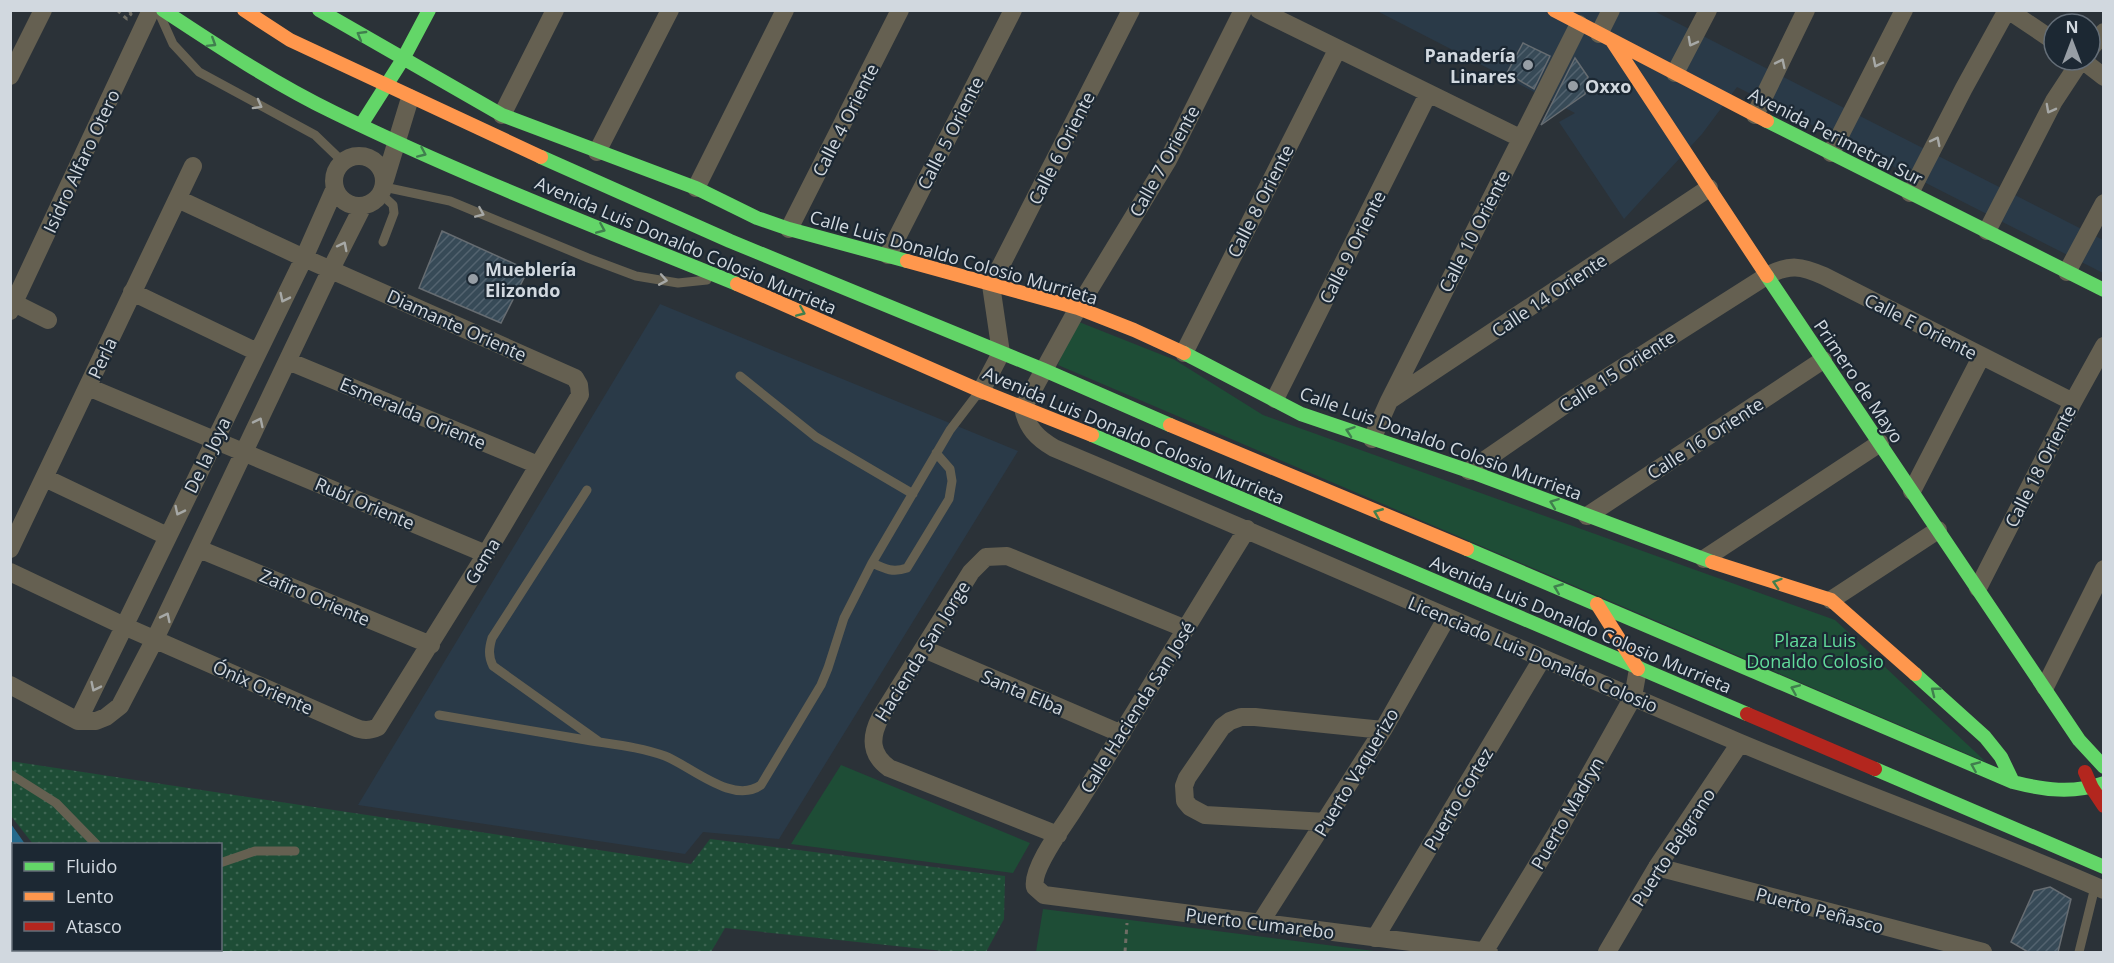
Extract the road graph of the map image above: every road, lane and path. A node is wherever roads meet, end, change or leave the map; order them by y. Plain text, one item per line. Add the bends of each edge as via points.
1 (43, 10) edge
2 (117, 10) edge
3 (129, 10) edge
4 (152, 10) edge
5 (157, 10) edge
6 (163, 10) edge
7 (244, 10) edge
8 (319, 10) edge
9 (429, 10) edge
10 (555, 10) edge
11 (670, 10) edge
12 (785, 10) edge
13 (900, 10) edge
14 (1013, 10) edge
15 (1131, 10) edge
16 (1243, 10) edge
17 (1259, 10) edge
18 (1554, 10) edge
19 (1611, 10) edge
20 (1708, 10) edge
21 (1806, 10) edge
22 (1904, 10) edge
23 (2007, 10) edge
24 (1579, 24) junction
25 (2042, 33) edge
26 (1605, 38) junction
27 (1337, 50) junction
28 (403, 59) junction
29 (2074, 72) edge
30 (1675, 73) junction
31 (10, 76) edge
32 (385, 86) junction
33 (1428, 94) junction
34 (410, 98) junction
35 (502, 115) junction
36 (1755, 115) junction
37 (361, 125) junction
38 (1520, 138) junction
39 (398, 142) junction
40 (597, 152) junction
41 (1831, 153) junction
42 (345, 161) junction
43 (193, 166) dead end
44 (383, 187) junction
45 (335, 188) junction
46 (696, 189) junction
47 (1709, 189) junction
48 (1910, 193) junction
49 (178, 199) junction
50 (2103, 203) edge
51 (363, 206) junction
52 (789, 229) junction
53 (1987, 231) junction
54 (383, 242) dead end
55 (888, 255) junction
56 (304, 258) junction
57 (331, 269) junction
58 (2067, 272) junction
59 (1768, 275) junction
60 (721, 279) junction
61 (991, 285) junction
62 (2103, 290) edge
63 (132, 291) junction
64 (12, 305) edge
65 (1077, 308) junction
66 (48, 320) dead end
67 (2103, 346) edge
68 (257, 352) junction
69 (1001, 353) junction
70 (1184, 353) junction
71 (1981, 357) junction
72 (1823, 360) junction
73 (288, 361) junction
74 (1044, 370) junction
75 (740, 376) dead end
76 (579, 385) joint
77 (88, 387) junction
78 (981, 391) junction
79 (1275, 399) junction
80 (1389, 401) junction
81 (2073, 402) junction
82 (1023, 408) junction
83 (1372, 438) junction
84 (215, 439) junction
85 (1880, 443) junction
86 (244, 452) junction
87 (936, 453) junction
88 (538, 465) junction
89 (1469, 471) junction
90 (45, 478) junction
91 (586, 490) dead end
92 (1912, 491) junction
93 (913, 494) junction
94 (1587, 516) junction
95 (1247, 529) junction
96 (1938, 530) junction
97 (167, 536) junction
98 (10, 549) edge
99 (199, 549) junction
100 (486, 554) junction
101 (1704, 559) junction
102 (872, 563) junction
103 (2103, 569) edge
104 (10, 572) edge
105 (1978, 588) junction
106 (1581, 597) junction
107 (1831, 600) junction
108 (1597, 604) junction
109 (1447, 616) junction
110 (124, 626) junction
111 (1185, 629) junction
112 (1656, 629) junction
113 (1561, 637) junction
114 (155, 639) junction
115 (431, 645) junction
116 (924, 650) junction
117 (1542, 659) junction
118 (1632, 662) junction
119 (10, 685) edge
120 (2045, 687) junction
121 (1633, 697) junction
122 (439, 715) dead end
123 (78, 721) junction
124 (371, 730) joint
125 (1383, 730) junction
126 (1122, 734) junction
127 (2079, 740) junction
128 (600, 742) junction
129 (1740, 743) junction
130 (2103, 767) edge
131 (10, 774) edge
132 (2013, 782) junction
133 (2097, 786) edge
134 (2103, 806) edge
135 (1326, 822) junction
136 (1058, 835) junction
137 (95, 843) edge
138 (296, 851) dead end
139 (222, 862) edge
140 (1658, 867) junction
141 (2103, 867) edge
142 (1035, 886) joint
143 (2099, 888) edge
144 (1128, 906) junction
145 (1260, 923) junction
146 (1375, 938) junction
147 (1125, 952) edge
148 (1484, 952) edge
149 (1489, 952) edge
150 (1607, 952) edge
151 (1983, 952) edge
152 (2079, 952) edge

1 - 31 street
2 - 3 path via 127,19
4 - 64 street, Isidro Alfaro Otero
5 -> 42 lane via 173,44 199,72 315,135
6 -> 37 main road, Avenida Luis Donaldo Colosio Murrieta via 235,58
7 - 32 main road, Avenida Luis Donaldo Colosio Murrieta via 290,40
28 -> 8 main road, Calle Luis Donaldo Colosio Murrieta
9 - 28 main road
10 - 35 street
11 - 40 street
12 - 46 street
13 - 52 street, Calle 4 Oriente
14 - 55 street, Calle 5 Oriente
15 - 61 street, Calle 6 Oriente
16 - 65 street, Calle 7 Oriente via 1168,160
17 - 27 street
18 - 24 main road, Avenida Perimetral Sur
19 - 26 street
20 -> 30 street
36 -> 21 street
22 -> 41 street
23 - 25 street
48 -> 23 street
24 - 26 main road, Avenida Perimetral Sur
24 - 38 street, Calle 10 Oriente
26 - 30 main road, Avenida Perimetral Sur
26 - 47 main road, Primero de Mayo
27 - 33 street
27 - 70 street, Calle 8 Oriente
28 - 32 main road
28 - 35 main road, Calle Luis Donaldo Colosio Murrieta
29 -> 53 street via 2054,101
30 - 36 main road, Avenida Perimetral Sur
32 - 34 main road, Avenida Luis Donaldo Colosio Murrieta
32 - 37 main road
33 - 38 street
33 - 79 street, Calle 9 Oriente
34 - 39 street
34 - 69 main road, Avenida Luis Donaldo Colosio Murrieta via 740,245
35 - 40 main road, Calle Luis Donaldo Colosio Murrieta
36 - 41 main road, Avenida Perimetral Sur
37 - 39 main road, Avenida Luis Donaldo Colosio Murrieta
37 - 42 street, De la Joya
38 - 80 street, Calle 10 Oriente
39 - 44 street
39 -> 60 main road, Avenida Luis Donaldo Colosio Murrieta
40 - 46 main road, Calle Luis Donaldo Colosio Murrieta
41 - 48 main road, Avenida Perimetral Sur
42 - 44 street via 356,157 369,159 380,167
42 - 45 street, De la Joya via 336,173
43 - 49 street, Perla
44 - 51 street, De la Joya via 370,204
44 - 54 lane via 394,213
44 -> 60 lane via 450,201 636,276 678,283
45 - 51 street via 346,202
45 - 56 street, De la Joya
46 - 52 main road, Calle Luis Donaldo Colosio Murrieta
47 - 59 main road, Primero de Mayo
47 - 80 street, Calle 14 Oriente
48 - 53 main road, Avenida Perimetral Sur
49 - 56 street, Diamante Oriente
49 - 63 street, Perla
50 - 58 street
57 -> 51 street, De la Joya
52 - 55 main road, Calle Luis Donaldo Colosio Murrieta
53 - 58 main road, Avenida Perimetral Sur
55 - 61 main road, Calle Luis Donaldo Colosio Murrieta
56 - 57 street, Diamante Oriente
56 -> 68 street, De la Joya
57 - 73 street, De la Joya
57 - 76 street, Diamante Oriente via 575,378
58 - 62 main road, Avenida Perimetral Sur
59 - 71 street, Calle E Oriente via 1783,267 1804,268
59 - 72 main road, Primero de Mayo
59 - 89 street, Calle 15 Oriente via 1576,397
60 -> 78 main road, Avenida Luis Donaldo Colosio Murrieta
61 - 65 main road, Calle Luis Donaldo Colosio Murrieta
61 - 69 street
63 - 68 street
63 - 77 street, Perla
64 - 66 street
65 - 70 main road, Calle Luis Donaldo Colosio Murrieta
65 - 74 street, Calle 7 Oriente
67 - 81 street, Calle 18 Oriente
68 - 84 street, De la Joya
69 - 74 main road, Avenida Luis Donaldo Colosio Murrieta
69 - 78 street
70 - 79 main road, Calle Luis Donaldo Colosio Murrieta
71 - 81 street, Calle E Oriente
71 - 92 street
72 - 85 main road, Primero de Mayo
72 - 94 street, Calle 16 Oriente
86 -> 73 street, De la Joya
73 - 88 street, Esmeralda Oriente
74 - 82 street
106 -> 74 main road, Avenida Luis Donaldo Colosio Murrieta
75 - 93 lane via 816,437
76 - 88 street, Gema via 580,395
77 - 84 street, Rubí Oriente
77 - 90 street, Perla
78 - 82 main road, Avenida Luis Donaldo Colosio Murrieta
78 - 87 lane
83 -> 79 main road, Calle Luis Donaldo Colosio Murrieta via 1301,414
80 - 83 street, Calle 10 Oriente
81 - 105 street, Calle 18 Oriente
82 - 95 street, Licenciado Luis Donaldo Colosio via 1030,429 1054,448
82 - 113 main road, Avenida Luis Donaldo Colosio Murrieta
83 - 89 main road, Calle Luis Donaldo Colosio Murrieta
84 - 86 street, Rubí Oriente
84 -> 97 street, De la Joya
85 - 92 main road, Primero de Mayo
85 - 101 street
86 - 99 street, De la Joya
86 - 100 street, Rubí Oriente
87 - 93 lane
87 - 102 lane via 950,469 949,500 907,568 898,572
88 - 100 street, Gema
94 -> 89 main road, Calle Luis Donaldo Colosio Murrieta
90 - 97 street
90 - 98 street, Perla
91 - 128 lane via 492,638 489,659 493,666
92 - 96 main road, Primero de Mayo
93 - 102 lane
94 - 101 main road, Calle Luis Donaldo Colosio Murrieta
95 - 109 street, Licenciado Luis Donaldo Colosio
95 - 111 street, Calle Hacienda San José
96 - 105 main road, Primero de Mayo
96 - 107 street
97 - 110 street, De la Joya
114 -> 99 street, De la Joya
99 - 115 street, Zafiro Oriente
100 - 115 street, Gema
107 -> 101 main road, Calle Luis Donaldo Colosio Murrieta
102 - 128 lane via 844,618 821,685 757,788 732,790 665,756
103 - 120 street
104 - 110 street, Ónix Oriente
105 - 120 main road, Primero de Mayo
106 - 108 main road, Avenida Luis Donaldo Colosio Murrieta
106 - 113 main road via 1595,618 1591,629
132 -> 107 main road, Calle Luis Donaldo Colosio Murrieta via 2001,757 1985,737
108 - 112 main road, Avenida Luis Donaldo Colosio Murrieta
108 - 118 main road
109 - 117 street, Licenciado Luis Donaldo Colosio
109 - 125 street, Puerto Vaquerizo
110 - 114 street, Ónix Oriente
110 -> 123 street, De la Joya
111 - 116 street, Hacienda San Jorge via 1007,556 986,557 971,572
111 - 126 street, Calle Hacienda San José
112 - 118 main road via 1635,634 1629,644
132 -> 112 main road, Avenida Luis Donaldo Colosio Murrieta
113 - 118 main road, Avenida Luis Donaldo Colosio Murrieta
114 - 123 street, De la Joya via 120,706 96,721
114 - 124 street, Ónix Oriente via 354,727
115 - 124 street, Gema via 378,727
116 - 126 street, Santa Elba
116 - 136 street, Hacienda San Jorge via 874,728 872,741 880,761 889,768
117 - 121 street, Licenciado Luis Donaldo Colosio
117 - 146 street, Puerto Cortez
118 - 121 street, Puerto Madryn
118 - 141 main road, Avenida Luis Donaldo Colosio Murrieta
119 - 123 street
120 - 127 main road, Primero de Mayo
121 - 129 street, Licenciado Luis Donaldo Colosio
121 - 148 street, Puerto Madryn
122 - 128 lane
125 - 135 street, Puerto Vaquerizo
125 - 135 street via 1240,717 1216,733 1184,786 1185,801 1205,815
126 - 136 street, Calle Hacienda San José
127 - 130 main road, Primero de Mayo
127 - 133 main road, Primero de Mayo via 2081,762
129 - 140 street, Puerto Belgrano
129 - 143 street, Licenciado Luis Donaldo Colosio
131 - 137 lane via 56,803
132 - 133 main road, Avenida Luis Donaldo Colosio Murrieta via 2060,791
133 - 134 main road, Primero de Mayo
135 - 145 street, Puerto Vaquerizo
136 - 142 street, Calle Hacienda San José via 1035,874
138 - 139 lane via 265,850
140 - 150 street, Puerto Belgrano
140 - 151 street, Puerto Peñasco
142 - 144 street, Puerto Cumarebo via 1044,895
143 - 152 lane
144 - 145 street, Puerto Cumarebo
144 - 147 path
145 - 146 street, Puerto Cumarebo
146 - 148 street, Puerto Cumarebo
148 - 149 street, Puerto Cumarebo

